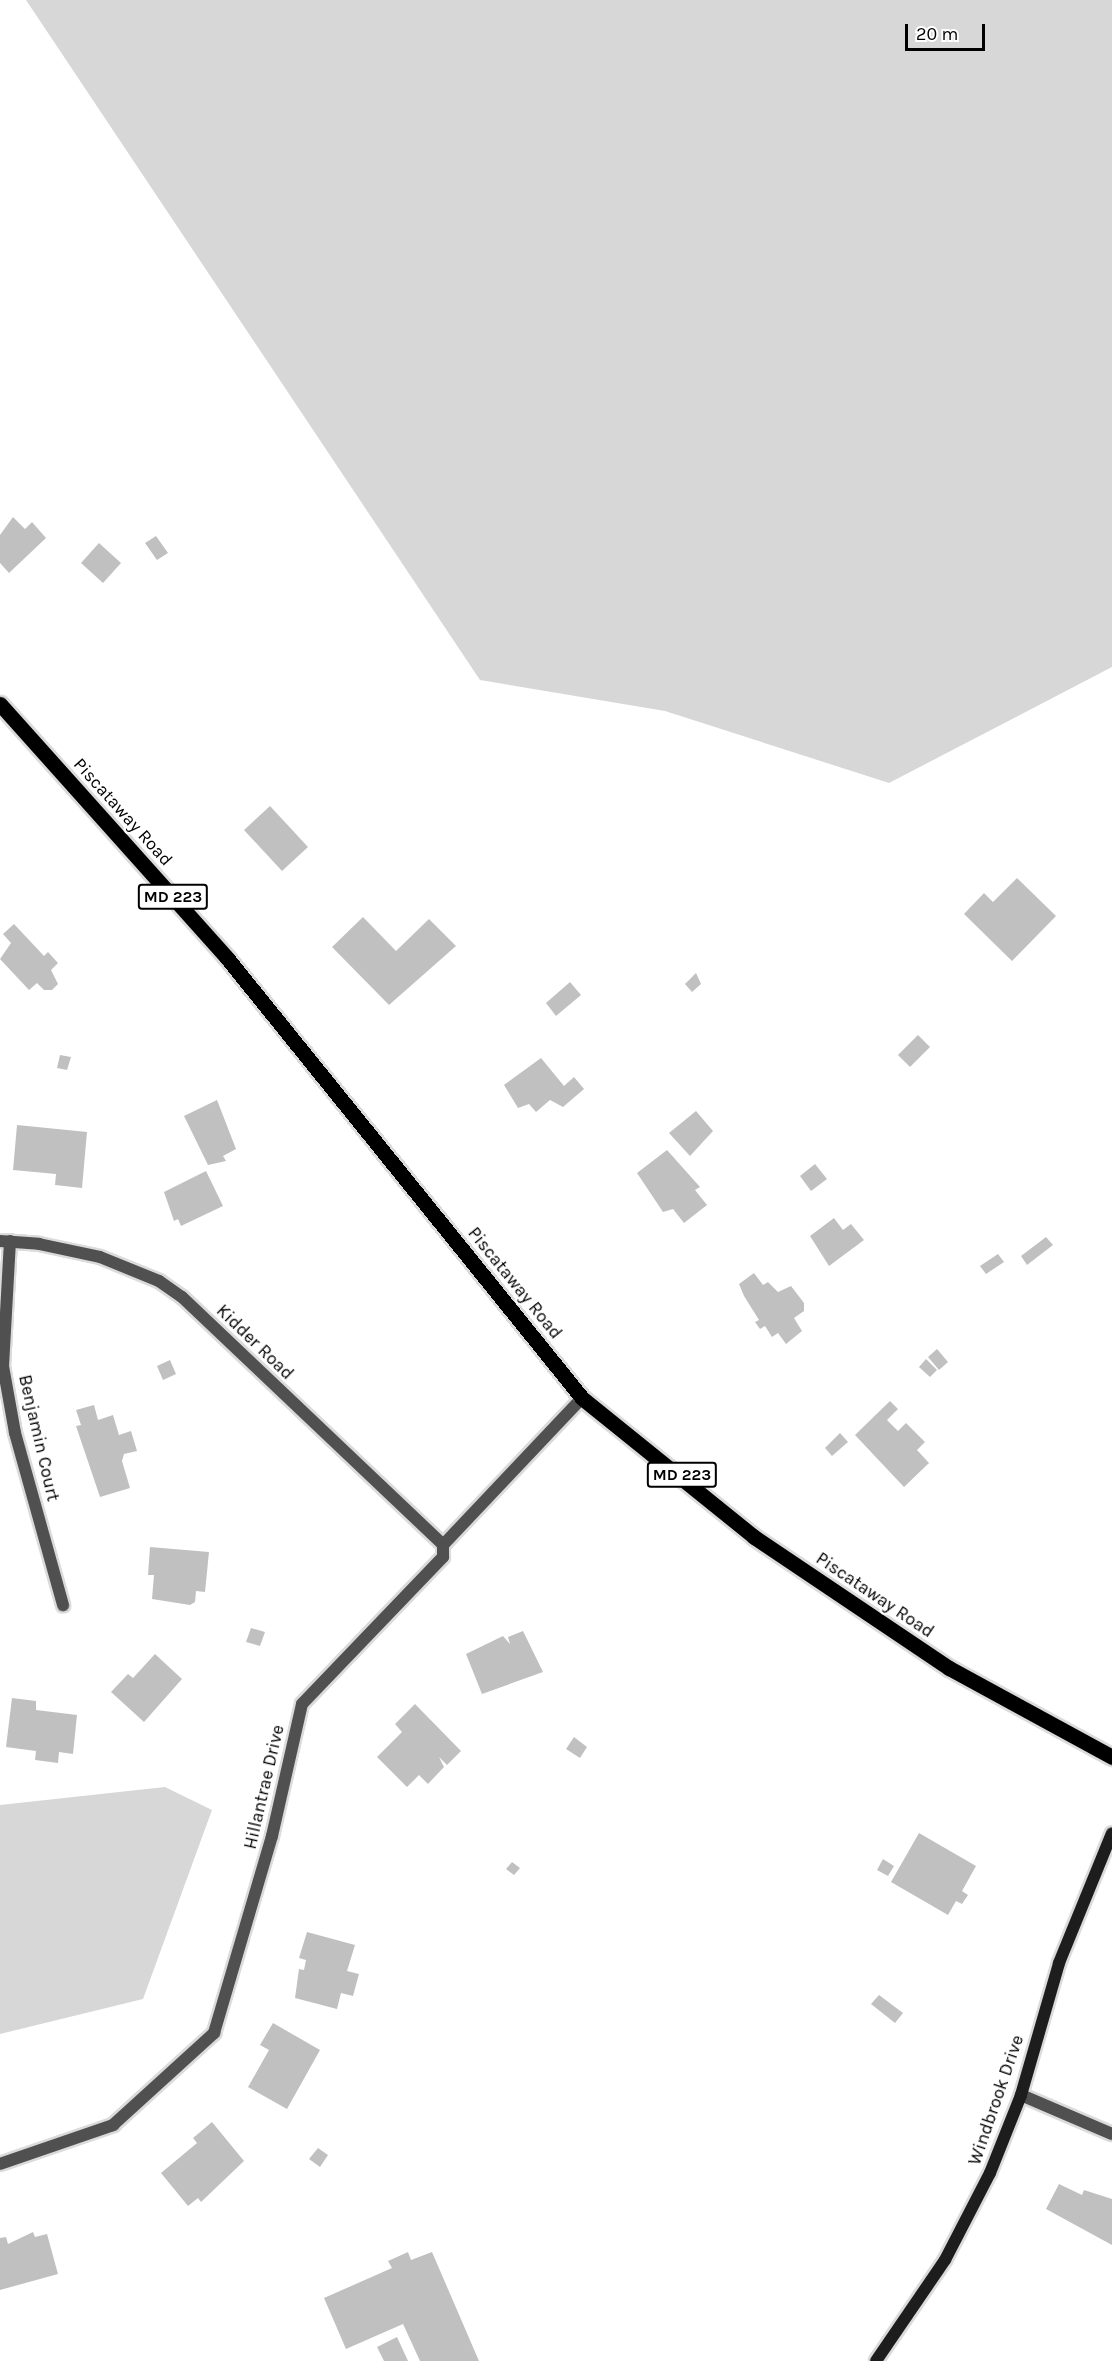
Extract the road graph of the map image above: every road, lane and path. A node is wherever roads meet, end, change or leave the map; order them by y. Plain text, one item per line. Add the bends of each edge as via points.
1 (0, 705) edge
2 (5, 1241) edge
3 (582, 1398) junction
4 (443, 1545) junction
5 (63, 1605) dead end
6 (1112, 1757) edge
7 (1112, 1833) edge
8 (1021, 2095) junction
9 (1112, 2134) edge
10 (0, 2164) edge
11 (876, 2361) edge

1 - 3 main road, Piscataway Road / MD 223 via 227,958
2 - 4 street, Kidder Road via 100,1257 159,1281 182,1297
2 - 5 street, Benjamin Court via 3,1366 15,1433
3 - 4 street, Hillantrae Drive
3 - 6 main road, Piscataway Road / MD 223 via 771,1549 949,1668
4 - 10 street, Hillantrae Drive via 443,1557 302,1704 272,1836 214,2033 113,2126
7 - 8 street, Windbrook Drive via 1059,1963
8 - 9 street
8 - 11 street, Windbrook Drive via 990,2173 945,2260

